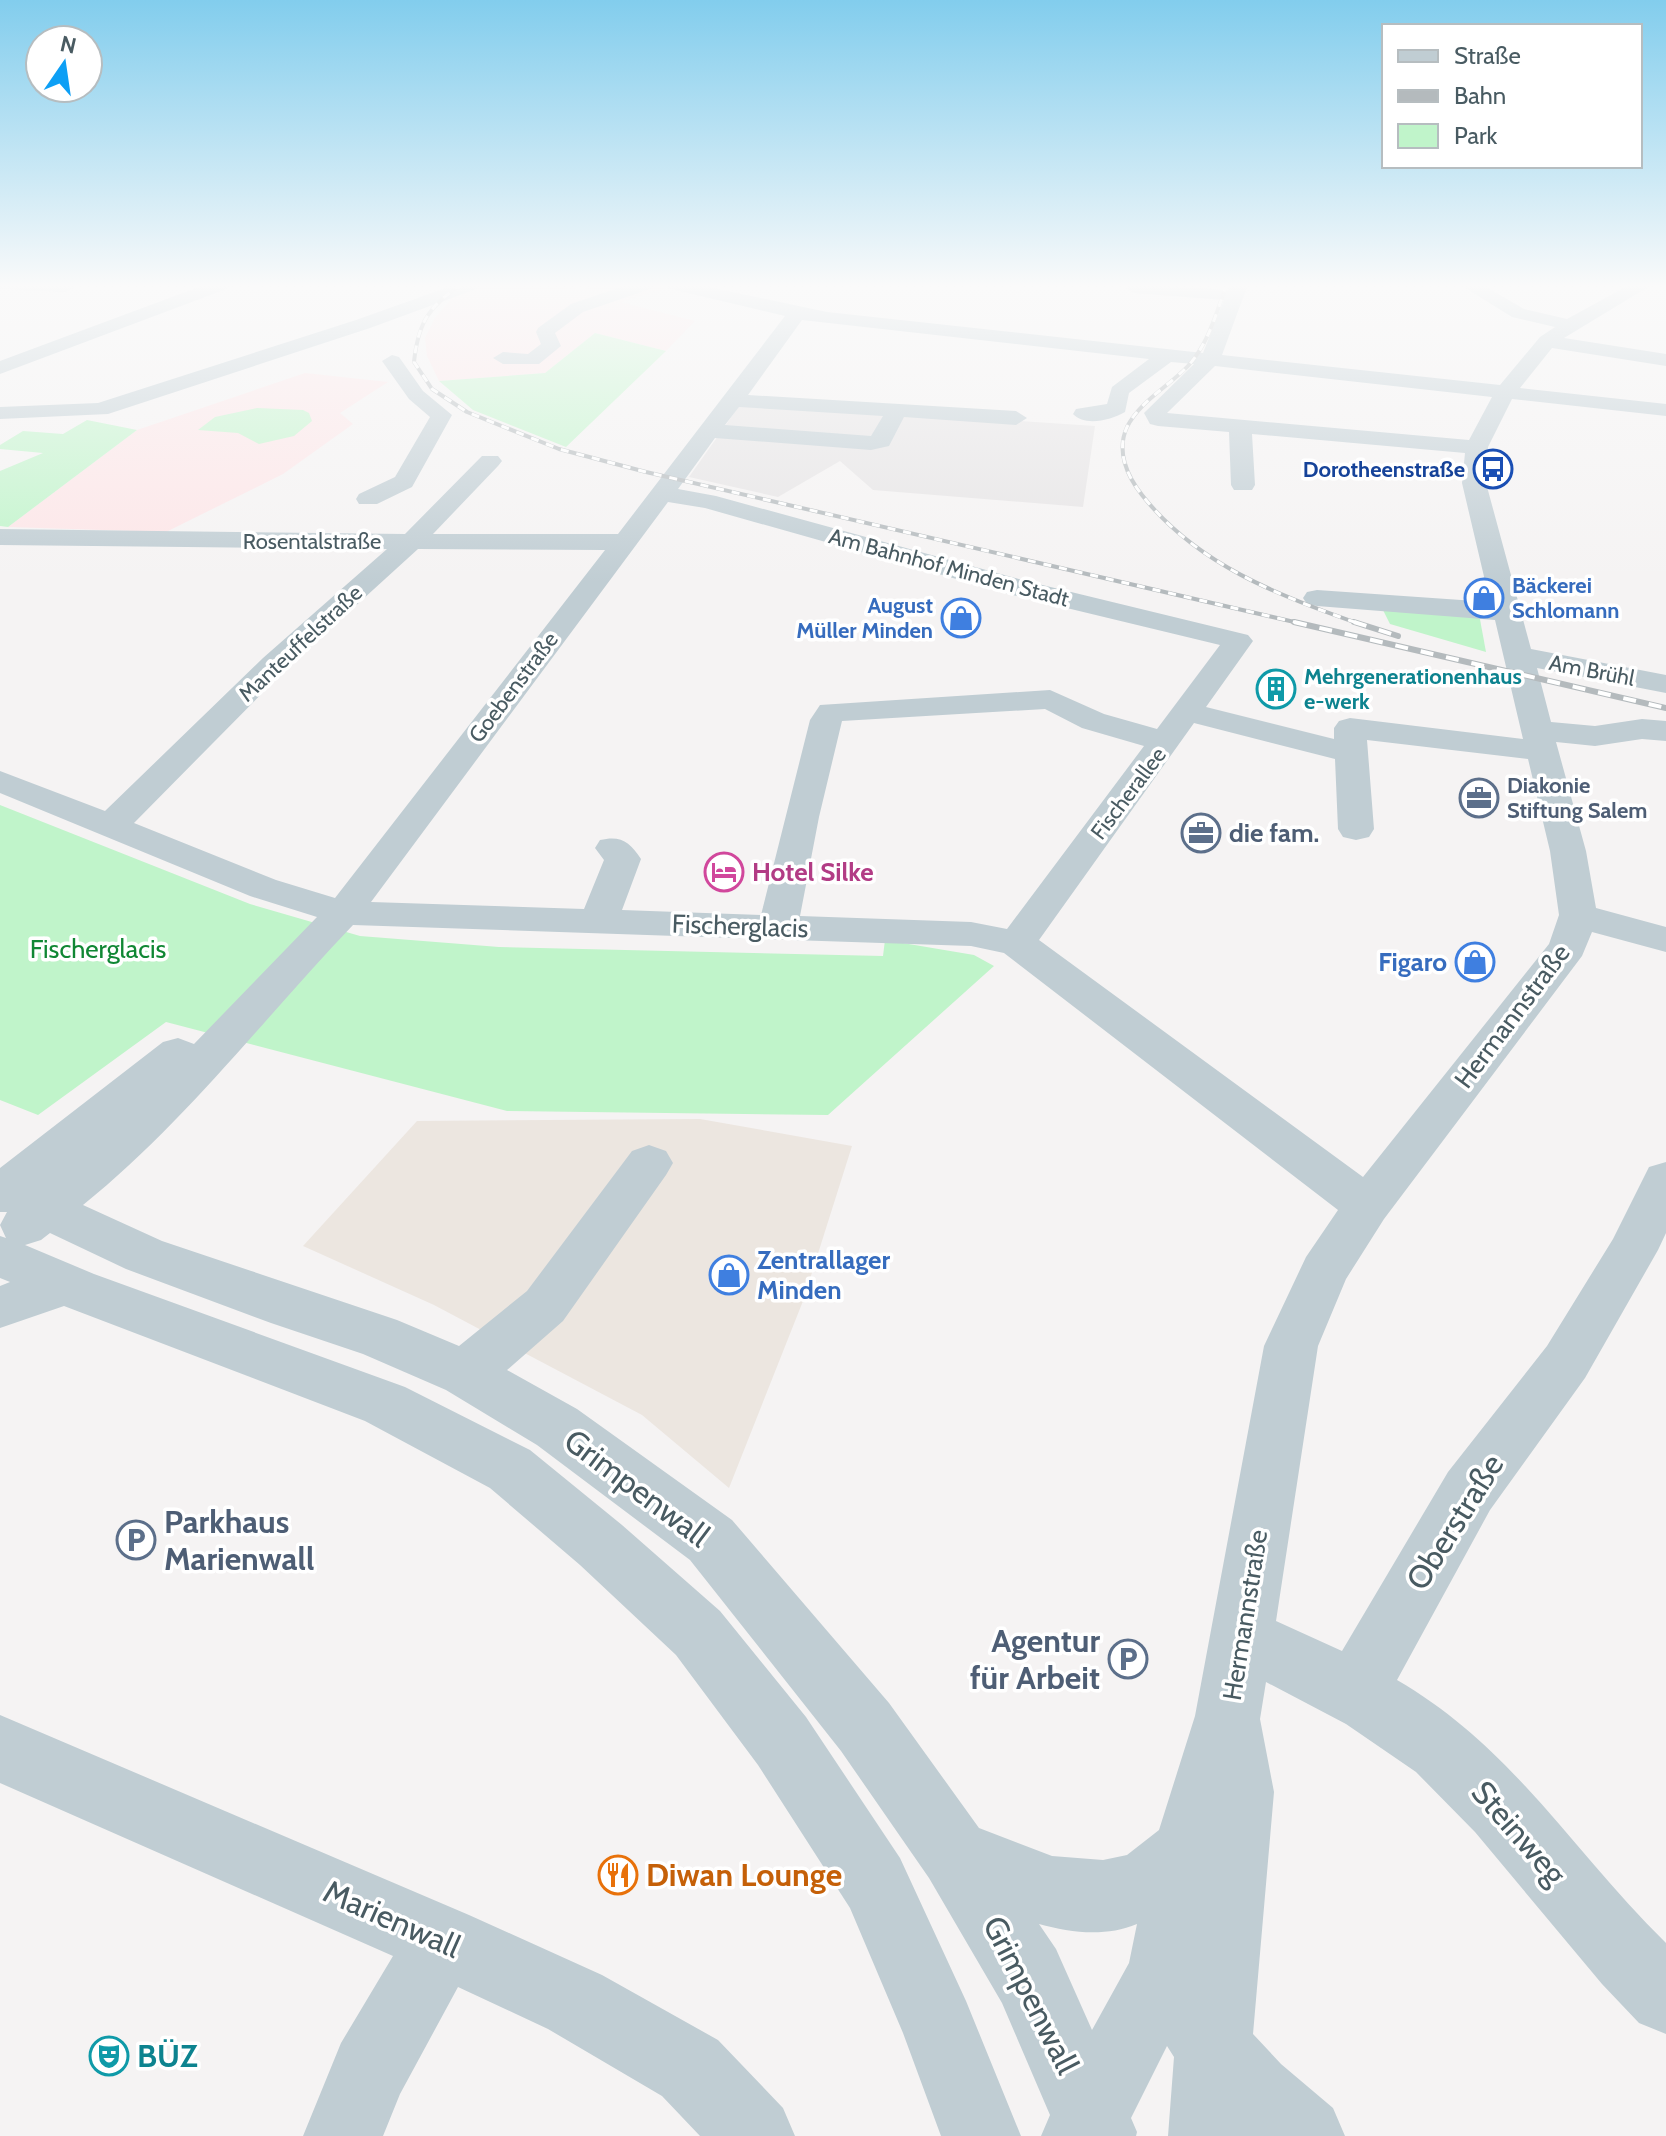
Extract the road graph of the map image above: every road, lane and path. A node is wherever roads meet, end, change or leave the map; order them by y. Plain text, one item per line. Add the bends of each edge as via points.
1 (175, 384) edge
2 (408, 384) edge
3 (745, 384) edge
4 (1129, 384) edge
5 (1187, 384) edge
6 (1439, 384) edge
7 (1512, 384) edge
8 (1506, 391) junction
9 (733, 400) junction
10 (1666, 410) edge
11 (896, 411) junction
12 (0, 413) edge
13 (1084, 414) dead end
14 (1016, 418) dead end
15 (1624, 422) dead end
16 (1229, 426) junction
17 (1666, 426) edge
18 (709, 431) junction
19 (1477, 447) junction
20 (413, 465) junction
21 (1243, 485) dead end
22 (660, 494) junction
23 (368, 499) dead end
24 (0, 537) edge
25 (412, 541) junction
26 (623, 542) junction
27 (1317, 598) dead end
28 (1507, 612) junction
29 (1238, 641) joint
30 (1519, 656) junction
31 (1666, 684) edge
32 (1187, 712) junction
33 (1666, 731) edge
34 (1541, 740) junction
35 (1166, 742) junction
36 (1352, 753) junction
37 (0, 781) edge
38 (111, 825) junction
39 (1356, 829) dead end
40 (613, 848) dead end
41 (343, 913) junction
42 (1578, 915) junction
43 (599, 921) junction
44 (778, 928) junction
45 (1666, 940) edge
46 (1017, 943) junction
47 (649, 1163) dead end
48 (1666, 1180) edge
49 (12, 1196) edge
50 (1367, 1206) junction
51 (0, 1245) edge
52 (0, 1256) edge
53 (1649, 1256) edge
54 (65, 1285) junction
55 (0, 1307) edge
56 (465, 1373) junction
57 (1241, 1639) junction
58 (1353, 1694) junction
59 (1228, 1716) junction
60 (3, 1755) edge
61 (1187, 1852) junction
62 (954, 1853) junction
63 (443, 1941) junction
64 (1164, 1974) junction
65 (1666, 1996) edge
66 (1213, 2048) junction
67 (1090, 2129) edge
68 (343, 2136) edge
69 (755, 2136) edge
70 (981, 2136) edge
71 (1208, 2136) edge
72 (1305, 2136) edge

1 - 12 street via 92,411
2 - 20 street via 441,415
3 - 9 street, Goebenstraße
4 - 13 street via 1119,391 1117,407 1108,413
5 - 16 street via 1155,416
6 - 8 street
7 - 8 street, Hermannstraße
8 - 10 street
8 - 19 street, Hermannstraße
9 - 11 street
9 - 18 street, Goebenstraße
11 - 14 street
11 - 18 street via 877,443
15 - 17 street
16 - 19 street
16 - 21 street
18 - 22 street, Goebenstraße
19 - 28 street, Hermannstraße via 1474,483
20 - 23 street via 404,482
20 - 25 street, Manteuffelstraße via 467,466
22 - 26 street, Goebenstraße
22 - 29 street, Am Bahnhof Minden Stadt via 707,501 885,551 889,568 991,597 1023,589
24 - 25 street, Rosentalstraße
25 - 26 street, Rosentalstraße
25 - 38 street, Manteuffelstraße via 274,664
26 - 41 street, Goebenstraße
27 - 28 street
28 - 30 street, Hermannstraße
29 - 32 street, Fischerallee
30 - 31 street, Am Brühl
30 - 34 street, Hermannstraße
32 - 35 street, Fischerallee
32 - 36 street
33 - 34 street
34 - 36 street via 1350,728
34 - 42 street, Hermannstraße
35 - 44 street via 1093,721 1050,699 831,712 801,817
35 - 46 street, Fischerallee
36 - 39 street
37 - 38 street, Fischerglacis
38 - 41 street, Fischerglacis via 263,888
40 - 43 street via 623,859
41 - 43 street, Fischerglacis
41 - 49 street, Goebenstraße via 104,1161
42 - 45 street
42 - 50 street, Hermannstraße via 1568,947
43 - 44 street, Fischerglacis
44 - 46 street, Fischerglacis via 971,934
46 - 50 street, Fischerglacis
47 - 56 street via 545,1306
48 - 53 street, Oberstraße
49 - 51 street, Goebenstraße
49 - 56 street, Grimpenwall via 144,1255 378,1336
50 - 57 street, Hermannstraße via 1324,1271 1291,1346
52 - 54 street
53 - 58 street, Oberstraße via 1469,1491
54 - 55 street
54 - 70 street via 385,1404 510,1469 698,1633 782,1741 875,1883
56 - 62 street, Grimpenwall via 557,1427 711,1540 865,1727
57 - 58 street via 1290,1657
57 - 59 street, Hermannstraße
58 - 65 street, Steinweg via 1460,1766
59 - 61 street, Hermannstraße
59 - 66 street, Hermannstraße via 1240,1792
60 - 63 street, Marienwall
61 - 62 street via 1154,1880 1116,1894 1081,1897 1041,1890
61 - 64 street, Hermannstraße
62 - 67 street, Grimpenwall via 1029,1976
63 - 68 street via 369,2071
63 - 69 street, Marienwall via 575,2002 690,2068
64 - 66 street
64 - 67 street, Hermannstraße
66 - 71 street, Hermannstraße
66 - 72 street via 1253,2092

